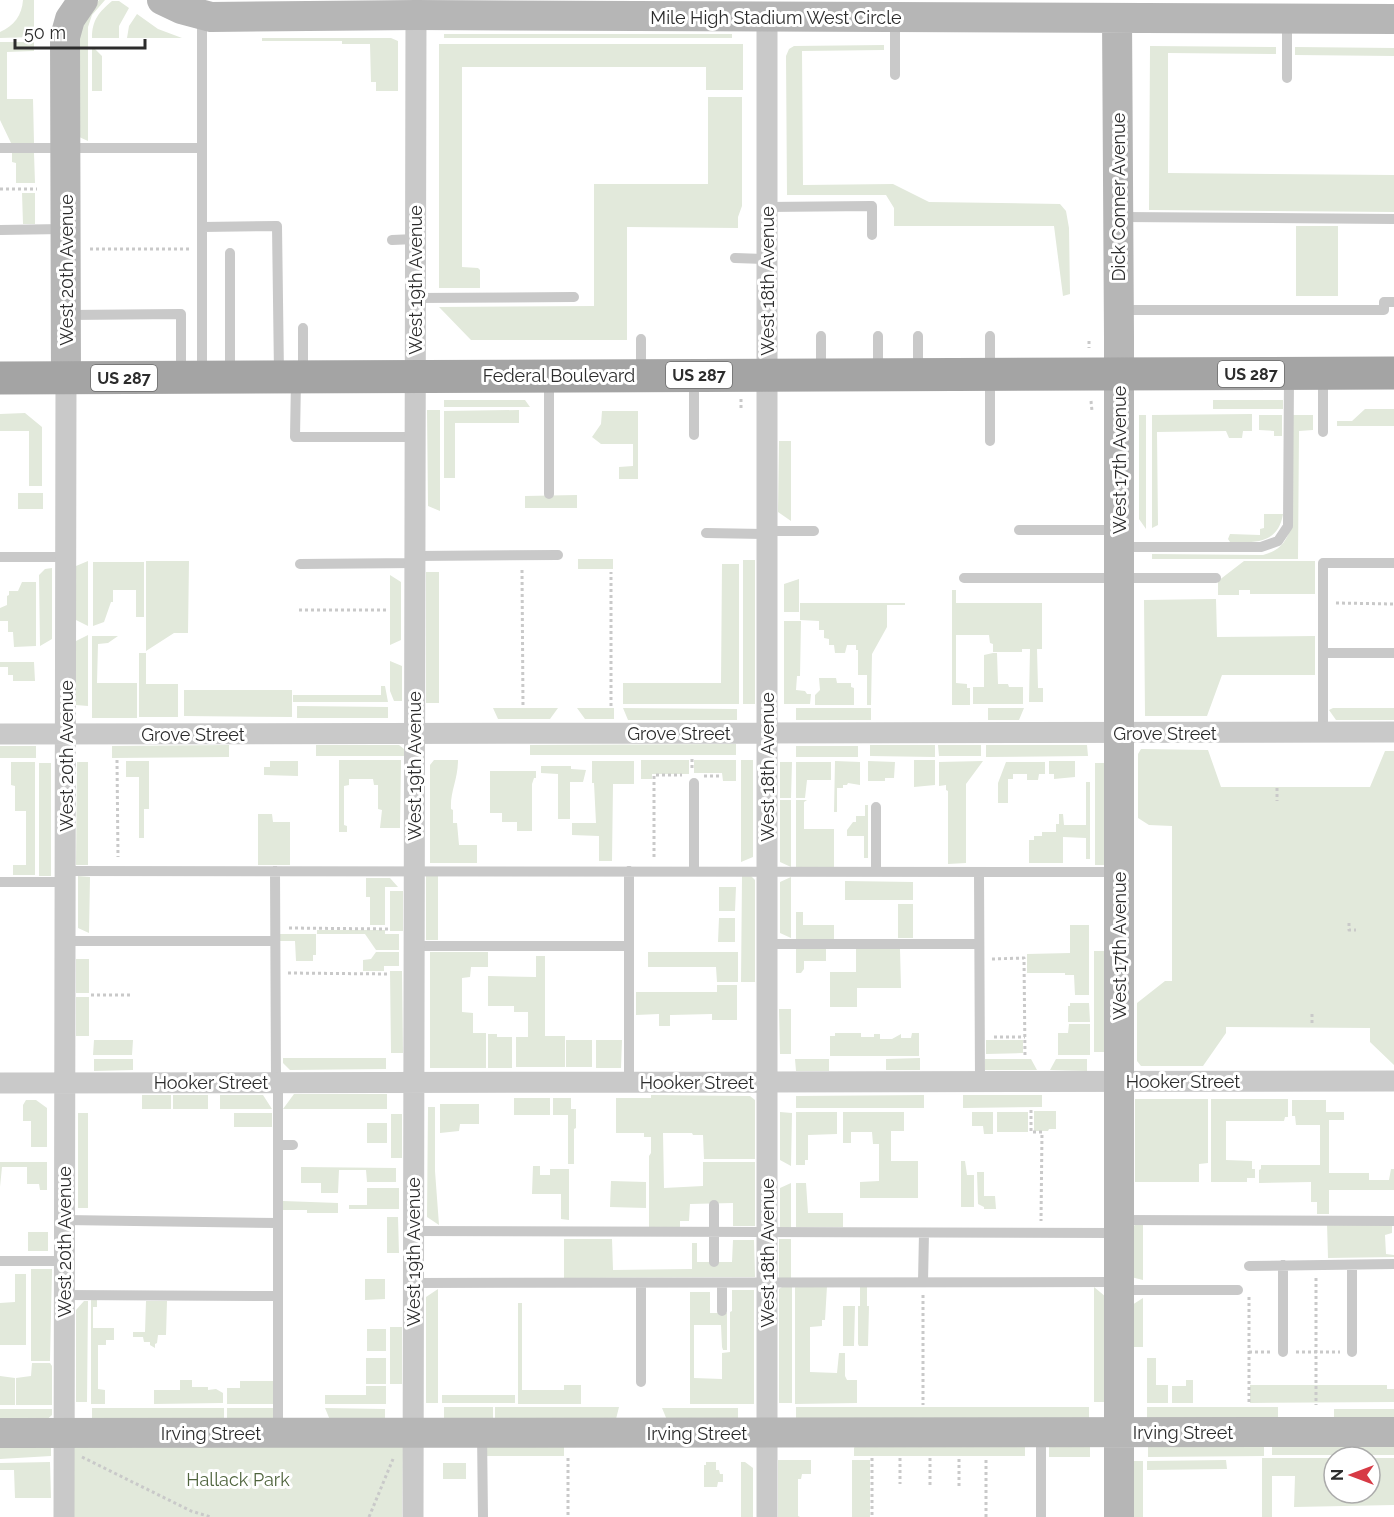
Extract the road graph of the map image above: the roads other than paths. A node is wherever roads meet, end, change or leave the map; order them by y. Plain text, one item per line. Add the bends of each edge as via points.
1 (83, 0) edge
2 (162, 0) edge
3 (202, 14) junction
4 (416, 15) junction
5 (766, 17) junction
6 (895, 17) junction
7 (1117, 18) junction
8 (1287, 19) junction
9 (1394, 20) edge
10 (895, 75) dead end
11 (1287, 78) dead end
12 (0, 148) edge
13 (66, 148) junction
14 (202, 148) junction
15 (767, 207) junction
16 (1118, 217) junction
17 (1394, 219) edge
18 (202, 227) junction
19 (66, 229) junction
20 (0, 230) edge
21 (872, 235) dead end
22 (415, 239) junction
23 (393, 240) dead end
24 (230, 253) dead end
25 (735, 258) dead end
26 (767, 259) junction
27 (574, 297) dead end
28 (415, 298) junction
29 (1394, 302) edge
30 (1118, 309) junction
31 (66, 315) junction
32 (303, 328) dead end
33 (821, 336) dead end
34 (878, 336) dead end
35 (918, 336) dead end
36 (990, 336) dead end
37 (641, 339) dead end
38 (1394, 373) edge
39 (1288, 374) junction
40 (1323, 374) junction
41 (549, 375) junction
42 (640, 375) junction
43 (694, 375) junction
44 (767, 375) junction
45 (821, 375) junction
46 (878, 375) junction
47 (918, 375) junction
48 (990, 375) junction
49 (1118, 375) junction
50 (415, 376) junction
51 (293, 377) junction
52 (0, 378) edge
53 (66, 378) junction
54 (204, 378) junction
55 (1323, 432) dead end
56 (694, 435) dead end
57 (415, 437) junction
58 (990, 441) dead end
59 (549, 494) dead end
60 (1019, 530) dead end
61 (814, 531) dead end
62 (767, 532) junction
63 (706, 533) dead end
64 (1119, 538) junction
65 (558, 555) dead end
66 (0, 557) edge
67 (66, 557) junction
68 (415, 560) junction
69 (1394, 563) edge
70 (300, 564) dead end
71 (964, 578) dead end
72 (1119, 578) junction
73 (1216, 578) dead end
74 (1323, 653) junction
75 (1394, 653) edge
76 (1323, 732) junction
77 (1394, 732) edge
78 (767, 733) junction
79 (1119, 733) junction
80 (0, 734) edge
81 (66, 734) junction
82 (414, 734) junction
83 (698, 779) road end
84 (876, 807) dead end
85 (275, 871) junction
86 (414, 871) junction
87 (629, 871) junction
88 (694, 871) junction
89 (767, 872) junction
90 (876, 872) junction
91 (979, 872) junction
92 (1119, 872) junction
93 (65, 877) junction
94 (0, 882) edge
95 (65, 941) junction
96 (275, 941) junction
97 (767, 944) junction
98 (980, 944) junction
99 (414, 946) junction
100 (629, 946) junction
101 (1394, 1080) edge
102 (767, 1081) junction
103 (980, 1081) junction
104 (1119, 1081) junction
105 (277, 1082) junction
106 (414, 1082) junction
107 (629, 1082) junction
108 (0, 1083) edge
109 (65, 1083) junction
110 (278, 1145) junction
111 (293, 1145) dead end
112 (714, 1205) dead end
113 (65, 1220) junction
114 (1394, 1221) edge
115 (278, 1222) junction
116 (1119, 1227) junction
117 (413, 1231) junction
118 (714, 1232) junction
119 (767, 1232) junction
120 (924, 1233) junction
121 (0, 1261) edge
122 (65, 1261) junction
123 (714, 1262) dead end
124 (1394, 1264) edge
125 (1283, 1265) junction
126 (1352, 1265) junction
127 (1249, 1266) road end
128 (641, 1282) junction
129 (722, 1282) junction
130 (767, 1282) junction
131 (924, 1282) junction
132 (413, 1283) junction
133 (1119, 1286) junction
134 (1238, 1290) dead end
135 (64, 1295) junction
136 (278, 1296) junction
137 (722, 1311) dead end
138 (1283, 1352) road end
139 (1352, 1352) road end
140 (641, 1382) dead end
141 (482, 1432) junction
142 (1041, 1432) junction
143 (1120, 1432) junction
144 (1394, 1432) edge
145 (0, 1433) edge
146 (278, 1433) junction
147 (767, 1433) junction
148 (404, 1443) junction
149 (71, 1444) junction
150 (64, 1517) edge
151 (413, 1517) edge
152 (483, 1517) edge
153 (767, 1517) edge
154 (1041, 1517) edge
155 (1119, 1517) edge

1 - 13 street, West 20th Avenue via 70,19 65,37
2 - 3 street, Mile High Stadium West Circle
3 - 4 street, Mile High Stadium West Circle
3 - 14 lane
4 - 5 street, Mile High Stadium West Circle
4 - 22 street, West 19th Avenue
5 - 6 street, Mile High Stadium West Circle
5 - 15 street, West 18th Avenue
6 - 7 street, Mile High Stadium West Circle via 1016,14
6 - 10 lane
7 - 8 street, Mile High Stadium West Circle via 1220,14
7 - 16 street, Dick Conner Avenue
8 - 9 street, Mile High Stadium West Circle
8 - 11 lane
12 - 13 lane
13 - 14 lane
13 - 19 street, West 20th Avenue
14 - 18 lane
15 - 21 lane via 872,206
15 - 26 street, West 18th Avenue
16 - 17 lane
16 - 30 street, Dick Conner Avenue
18 - 51 lane via 277,226
18 - 54 lane
19 - 20 lane
19 - 31 street, West 20th Avenue
22 - 23 lane
22 - 28 street, West 19th Avenue
24 - 54 lane
25 - 26 lane
26 - 44 street, West 18th Avenue
27 - 28 lane
28 - 50 street, West 19th Avenue
29 - 30 lane via 1384,302 1384,310
30 - 49 street, Dick Conner Avenue
31 - 53 street, West 20th Avenue
31 - 54 lane via 181,314
32 - 51 lane
33 - 45 lane
34 - 46 lane
35 - 47 lane
36 - 48 lane
37 - 42 lane
38 - 40 main road, US 287
39 - 40 main road, US 287
39 - 49 main road, US 287
39 - 64 lane via 1288,526 1278,541 1270,546 1218,547
40 - 55 lane
41 - 42 main road, Federal Boulevard / US 287
41 - 50 main road, Federal Boulevard / US 287
41 - 59 lane
42 - 43 main road, Federal Boulevard / US 287
43 - 44 main road, Federal Boulevard / US 287
43 - 56 lane
44 - 45 main road, Federal Boulevard / US 287
44 - 62 street, West 18th Avenue
45 - 46 main road, Federal Boulevard / US 287
46 - 47 main road, Federal Boulevard / US 287
47 - 48 main road, Federal Boulevard / US 287
48 - 49 main road, Federal Boulevard / US 287
48 - 58 lane
49 - 64 street, West 17th Avenue
50 - 51 main road, Federal Boulevard / US 287
50 - 57 street, West 19th Avenue
51 - 54 main road, Federal Boulevard / US 287
51 - 57 lane via 295,436
52 - 53 main road, Federal Boulevard / US 287
53 - 54 main road, Federal Boulevard / US 287
53 - 67 street, West 20th Avenue
57 - 68 street, West 19th Avenue
60 - 64 lane
61 - 62 lane
62 - 63 lane
62 - 78 street, West 18th Avenue
64 - 72 street, West 17th Avenue
65 - 68 lane
66 - 67 lane
67 - 81 street, West 20th Avenue
68 - 70 lane
68 - 82 street, West 19th Avenue
69 - 74 lane via 1323,563
71 - 72 lane
72 - 73 lane
72 - 79 street, West 17th Avenue
74 - 75 lane
74 - 76 lane
76 - 77 street, Grove Street
76 - 79 street, Grove Street
78 - 79 street, Grove Street
78 - 82 street, Grove Street
78 - 89 street, West 18th Avenue
79 - 92 street, West 17th Avenue
80 - 81 street, Grove Street
81 - 82 street, Grove Street
81 - 93 street, West 20th Avenue
82 - 86 street, West 19th Avenue
83 - 88 lane
84 - 90 lane
85 - 86 lane
85 - 93 lane via 118,871
85 - 96 lane
86 - 87 lane
86 - 99 street, West 19th Avenue
87 - 88 lane
87 - 100 lane
88 - 89 lane
89 - 90 lane
89 - 97 street, West 18th Avenue
90 - 91 lane
91 - 92 lane
91 - 98 lane
92 - 104 street, West 17th Avenue
93 - 94 lane
93 - 95 street, West 20th Avenue
95 - 96 lane
95 - 109 street, West 20th Avenue
96 - 105 lane
97 - 98 lane
97 - 102 street, West 18th Avenue
98 - 103 lane
99 - 100 lane
99 - 106 street, West 19th Avenue
100 - 107 lane
101 - 104 street, Hooker Street
102 - 103 street, Hooker Street
102 - 107 street, Hooker Street
102 - 119 street, West 18th Avenue
103 - 104 street, Hooker Street
104 - 116 street, West 17th Avenue
105 - 106 street, Hooker Street
105 - 109 street, Hooker Street
105 - 110 lane
106 - 107 street, Hooker Street
106 - 117 street, West 19th Avenue
108 - 109 street, Hooker Street
109 - 113 street, West 20th Avenue
110 - 111 lane
110 - 115 lane
112 - 118 lane
113 - 115 lane
113 - 122 street, West 20th Avenue
114 - 116 lane
115 - 136 lane
116 - 120 lane via 1041,1233
116 - 133 street, West 17th Avenue
117 - 118 lane
117 - 132 street, West 19th Avenue
118 - 119 lane
118 - 123 lane
119 - 120 lane
119 - 130 street, West 18th Avenue
120 - 131 lane
121 - 122 lane
122 - 135 street, West 20th Avenue
124 - 126 lane
125 - 126 lane
125 - 127 lane
125 - 138 lane
126 - 139 lane
128 - 129 lane
128 - 132 lane
128 - 140 lane
129 - 130 lane
129 - 137 lane
130 - 131 lane
130 - 147 street, West 18th Avenue
131 - 133 lane
132 - 148 street, West 19th Avenue
133 - 134 lane
133 - 143 street, West 17th Avenue
135 - 136 lane
135 - 149 street, West 20th Avenue
136 - 146 lane
141 - 147 street, Irving Street
141 - 148 street, Irving Street
141 - 152 lane
142 - 143 street, Irving Street
142 - 147 street, Irving Street
142 - 154 lane
143 - 144 street, Irving Street
143 - 155 street, West 17th Avenue
145 - 149 street, Irving Street
146 - 148 street, Irving Street
146 - 149 street, Irving Street
147 - 153 street, West 18th Avenue
148 - 151 street, West 19th Avenue
149 - 150 street, West 20th Avenue

